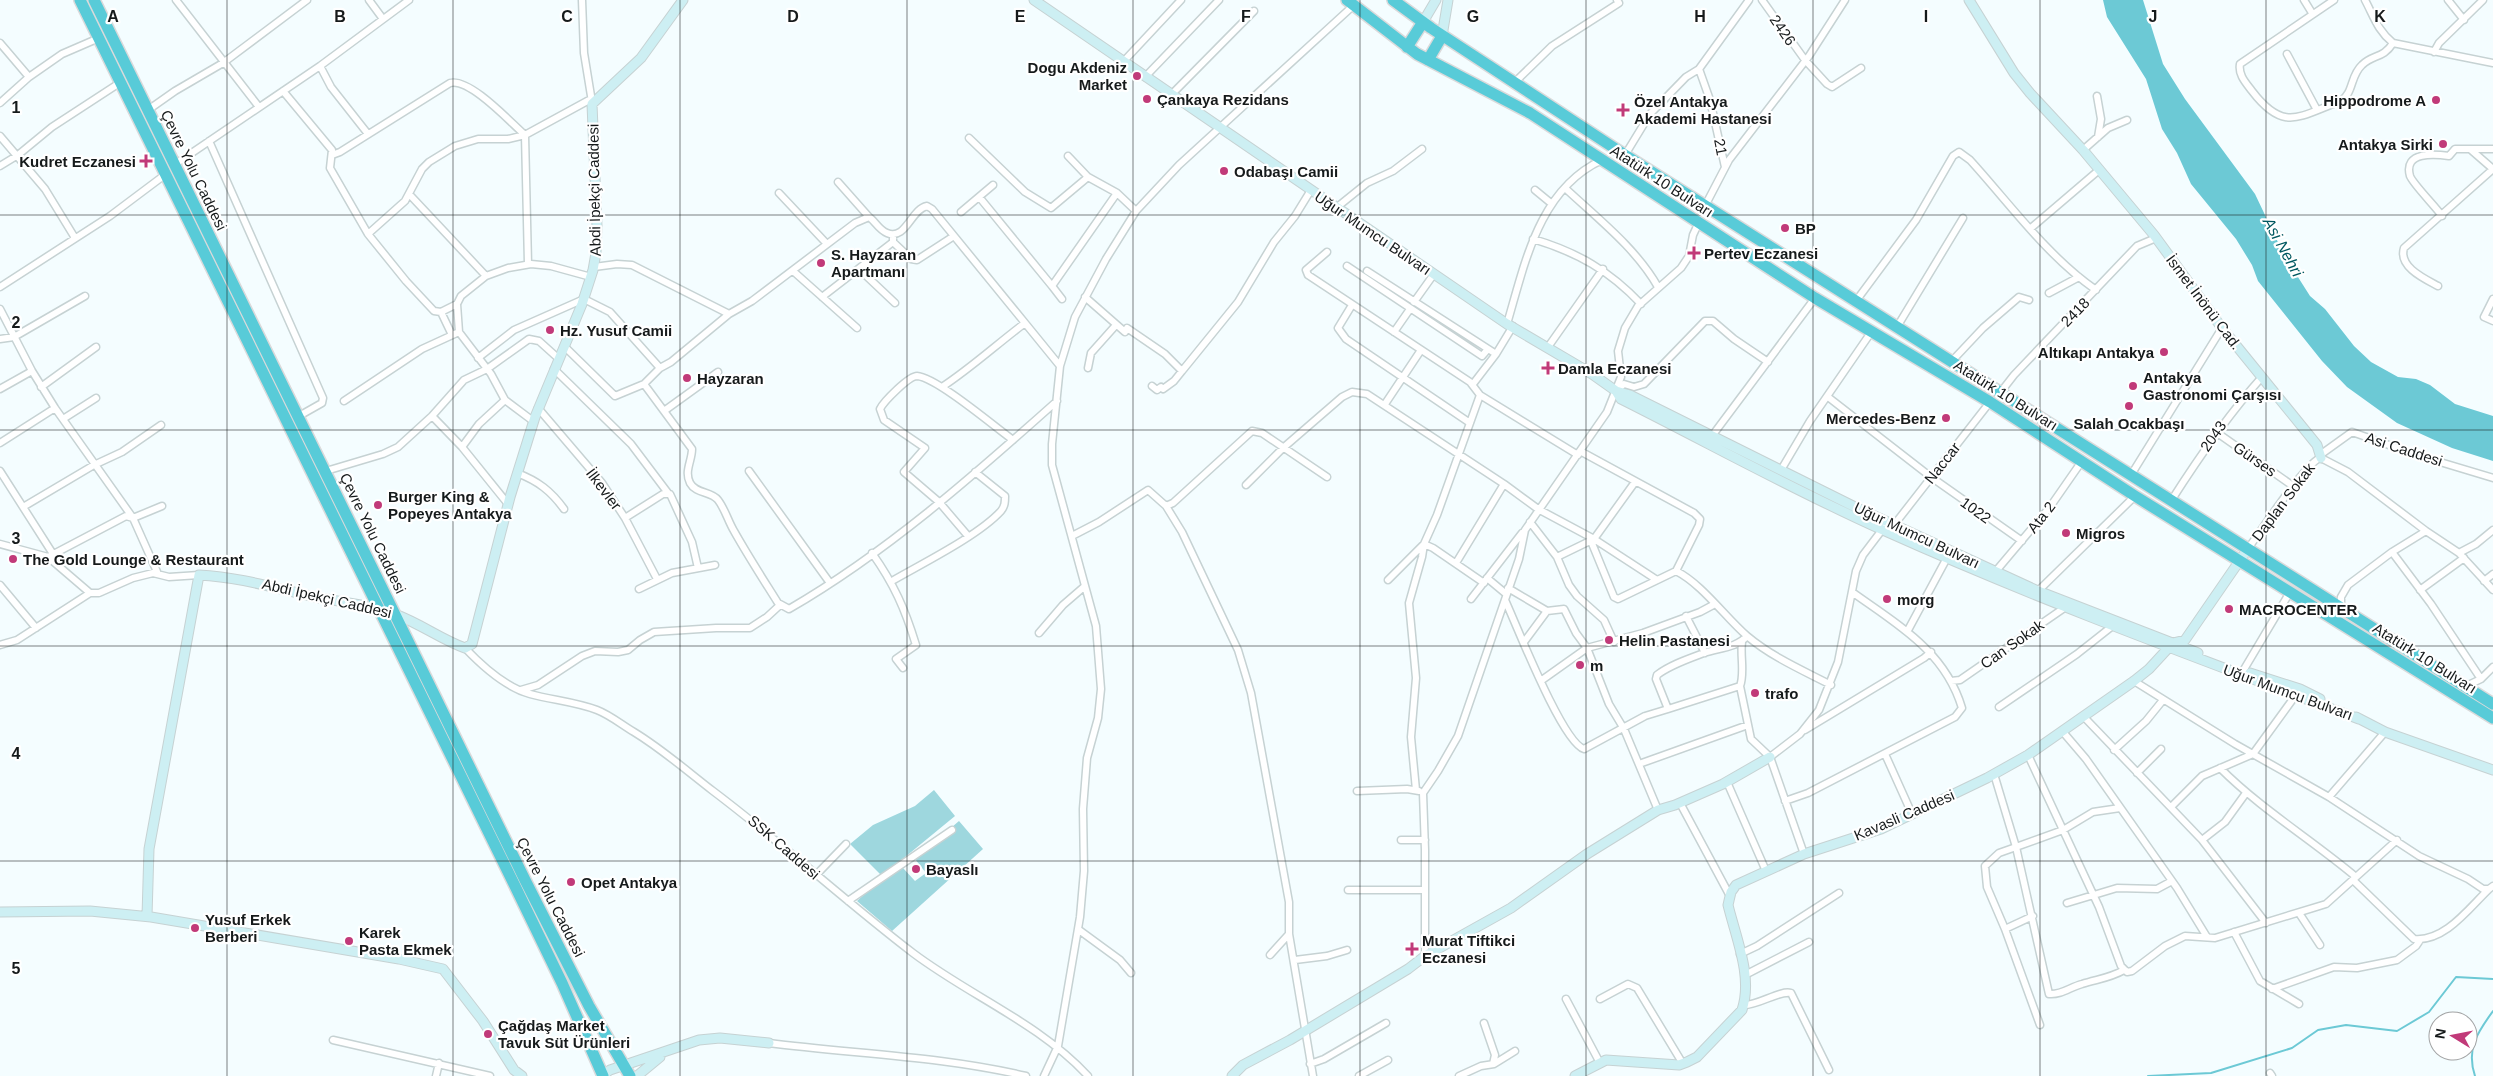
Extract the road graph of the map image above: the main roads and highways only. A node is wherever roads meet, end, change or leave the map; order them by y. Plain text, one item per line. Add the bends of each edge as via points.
1 (80, 0) edge
2 (94, 0) edge
3 (1393, 0) edge
4 (1350, 2) edge
5 (1423, 22) junction
6 (1442, 36) junction
7 (1407, 47) junction
8 (1428, 60) junction
9 (2493, 704) edge
10 (2493, 718) edge
11 (602, 1076) edge
12 (630, 1076) edge

1 - 11 highway, Çevre Yolu Caddesi via 554,965
2 - 12 highway, Çevre Yolu Caddesi via 589,1006
3 - 5 highway, Atatürk 10 Bulvarı
4 - 7 highway, Atatürk 10 Bulvarı
5 - 6 highway, Atatürk 10 Bulvarı
5 - 7 highway
6 - 8 highway
6 - 9 highway, Atatürk 10 Bulvarı via 1625,156
7 - 8 highway, Atatürk 10 Bulvarı
8 - 10 highway, Atatürk 10 Bulvarı via 1530,113 1815,298 1990,402

